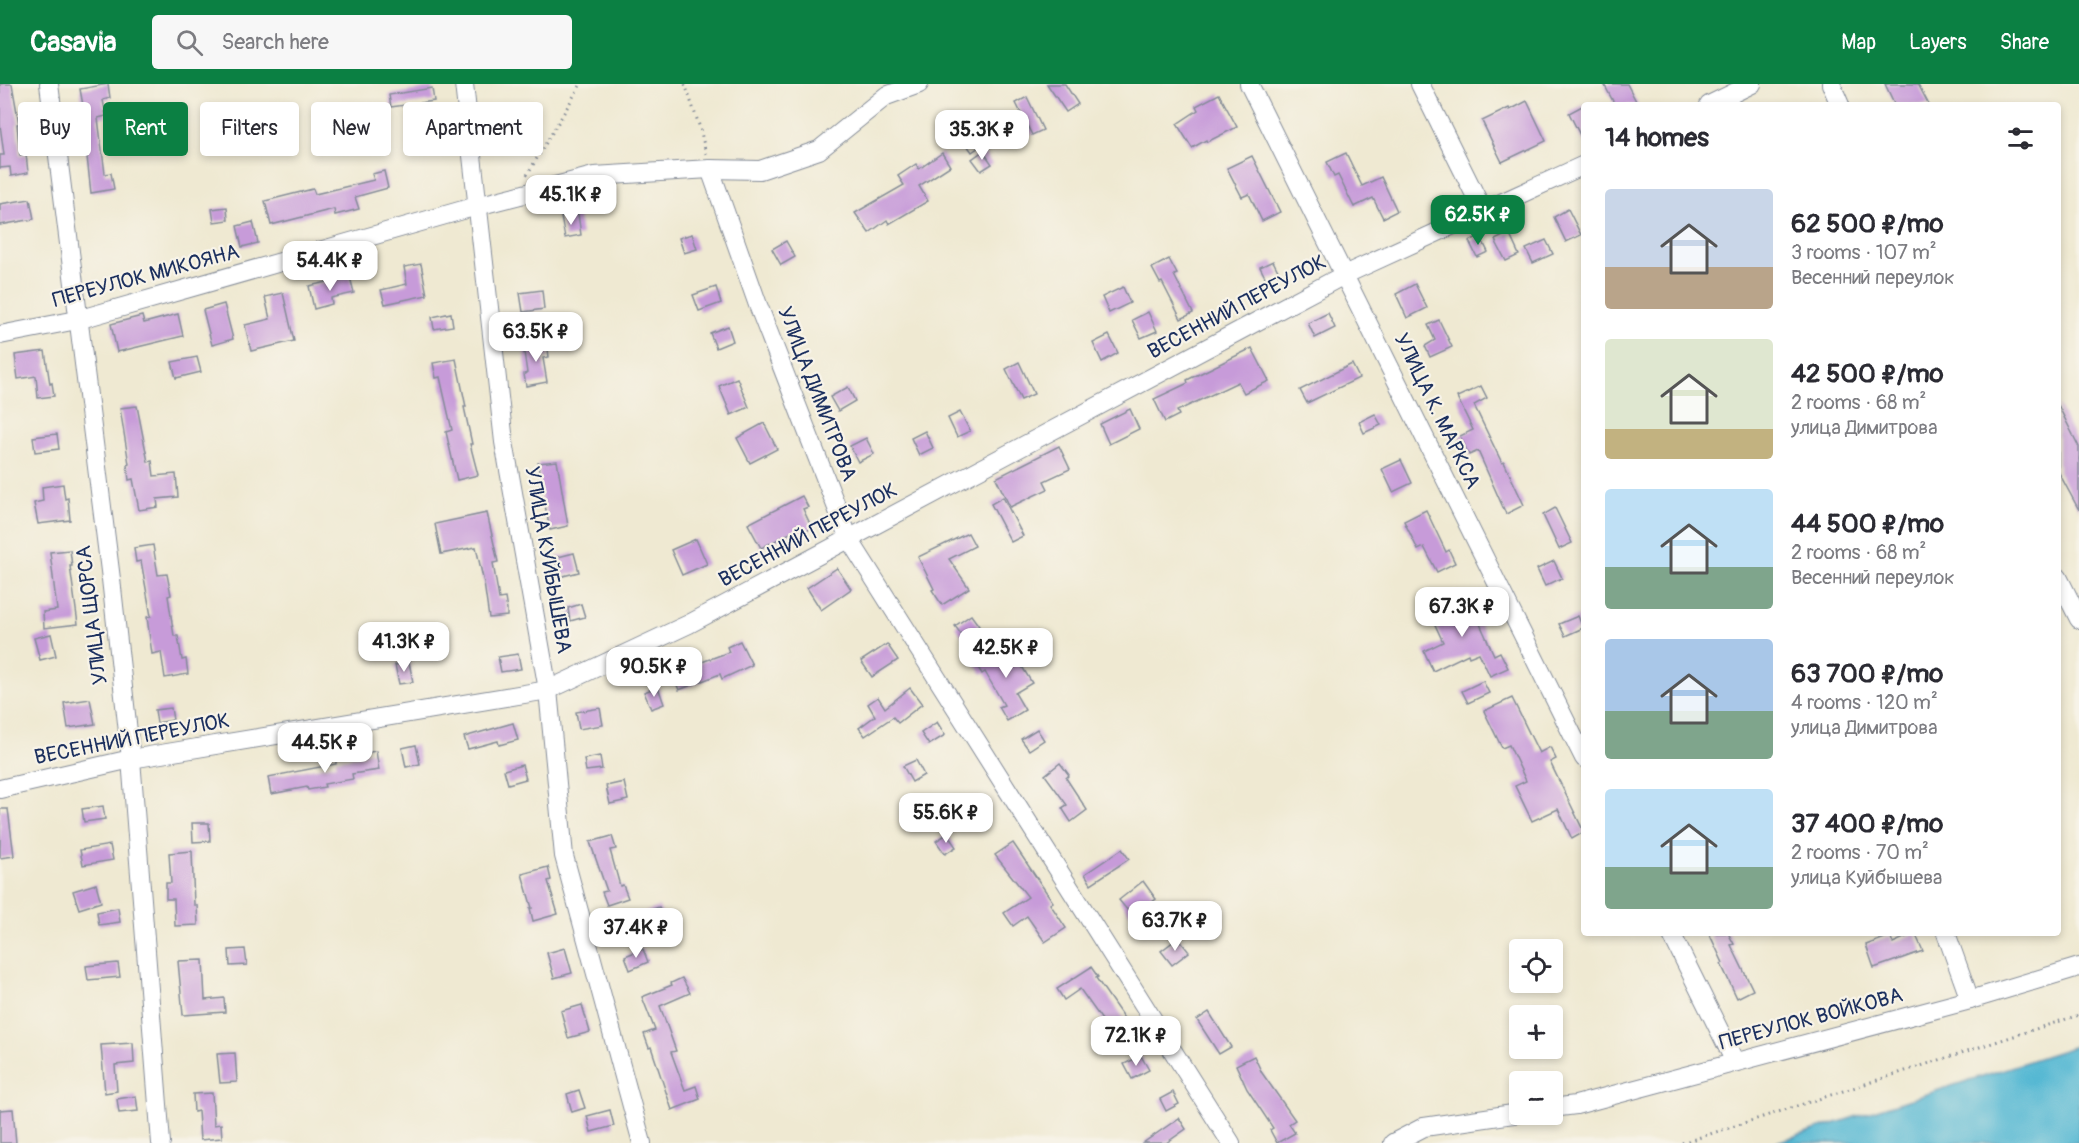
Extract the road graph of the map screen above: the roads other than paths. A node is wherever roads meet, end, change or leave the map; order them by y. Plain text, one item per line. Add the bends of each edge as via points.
1 (49, 84) edge
2 (464, 84) edge
3 (919, 84) edge
4 (1249, 84) edge
5 (1420, 84) edge
6 (1752, 84) edge
7 (1831, 84) edge
8 (1715, 102) edge
9 (1839, 102) edge
10 (1581, 166) edge
11 (710, 169) junction
12 (477, 206) junction
13 (1483, 211) junction
14 (1344, 275) junction
15 (77, 320) junction
16 (0, 335) edge
17 (849, 539) junction
18 (2061, 583) edge
19 (2079, 620) edge
20 (548, 690) junction
21 (1581, 752) edge
22 (131, 759) junction
23 (0, 789) edge
24 (1673, 936) edge
25 (1947, 936) edge
26 (2079, 968) edge
27 (1970, 1000) junction
28 (1736, 1062) junction
29 (1563, 1107) edge
30 (1509, 1115) edge
31 (161, 1143) edge
32 (642, 1143) edge
33 (1231, 1143) edge
34 (1393, 1143) edge

1 - 15 street, УЛИЦА ЩОРСА
2 - 12 street, УЛИЦА КУЙБЫШЕВА
3 - 11 street via 886,96 819,150 760,170
4 - 14 street, УЛИЦА К. МАРКСА
5 - 13 street
6 - 8 street
7 - 9 street
10 - 13 street, ВЕСЕННИЙ ПЕРЕУЛОК
11 - 12 street via 594,176
11 - 17 street, УЛИЦА ДИМИТРОВА
12 - 15 street, ПЕРЕУЛОК МИКОЯНА
12 - 20 street, УЛИЦА КУЙБЫШЕВА via 504,442
13 - 14 street, ВЕСЕННИЙ ПЕРЕУЛОК
14 - 17 street, ВЕСЕННИЙ ПЕРЕУЛОК
14 - 21 street, УЛИЦА К. МАРКСА
15 - 16 street, ПЕРЕУЛОК МИКОЯНА
15 - 22 street, УЛИЦА ЩОРСА
17 - 20 street, ВЕСЕННИЙ ПЕРЕУЛОК via 689,624
17 - 33 street, УЛИЦА ДИМИТРОВА
18 - 19 street
20 - 22 street, ВЕСЕННИЙ ПЕРЕУЛОК
20 - 32 street, УЛИЦА КУЙБЫШЕВА via 564,856
22 - 23 street, ВЕСЕННИЙ ПЕРЕУЛОК
22 - 31 street, УЛИЦА ЩОРСА
24 - 28 street
25 - 27 street
26 - 27 street, ПЕРЕУЛОК ВОЙКОВА
27 - 28 street, ПЕРЕУЛОК ВОЙКОВА
28 - 29 street, ПЕРЕУЛОК ВОЙКОВА
30 - 34 street via 1424,1127

